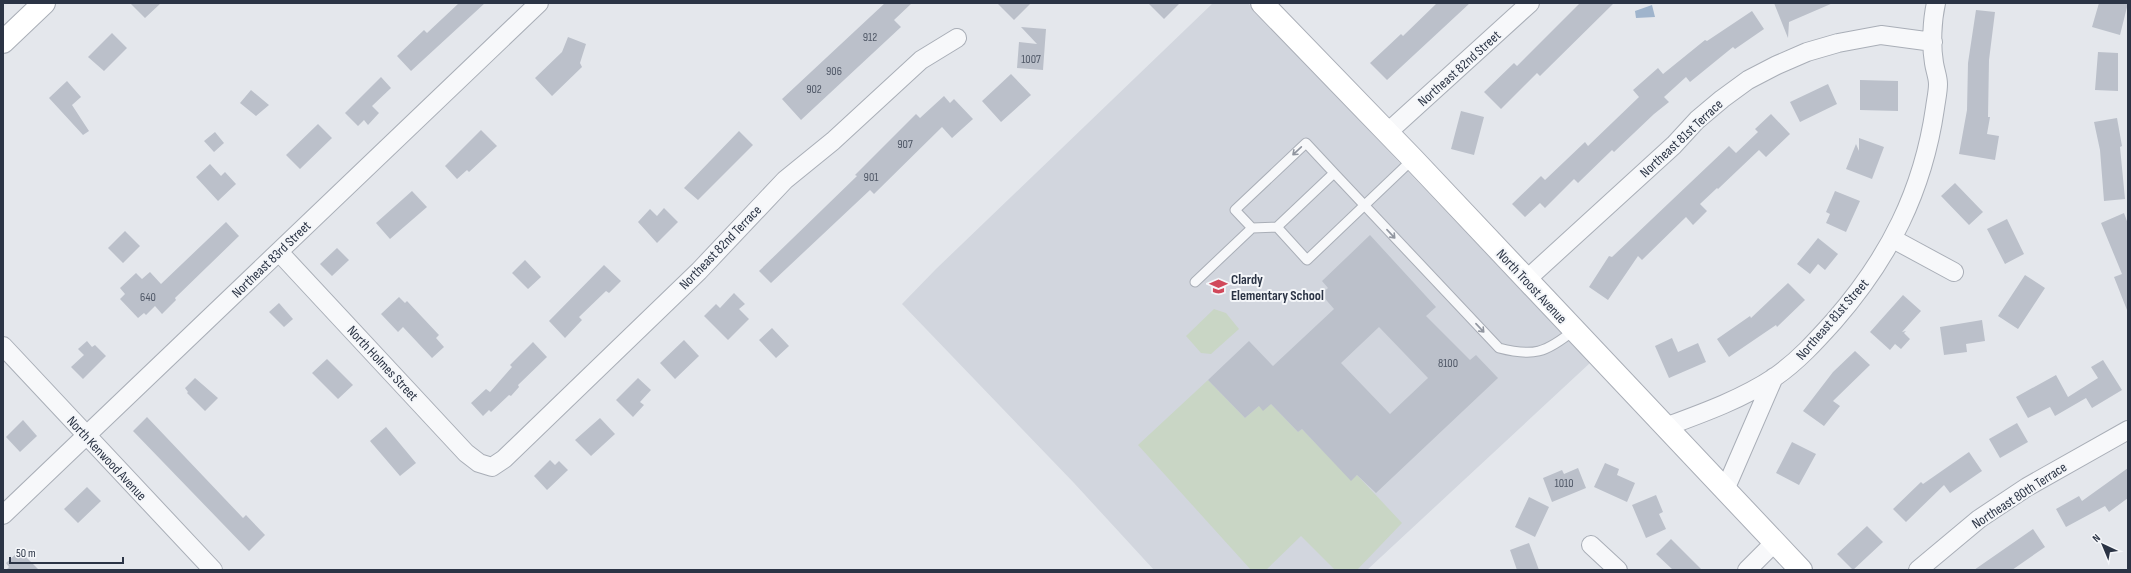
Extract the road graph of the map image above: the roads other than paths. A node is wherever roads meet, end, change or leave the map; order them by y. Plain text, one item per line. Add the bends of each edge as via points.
1 (44, 3) edge
2 (539, 3) edge
3 (1262, 3) edge
4 (1530, 3) edge
5 (1936, 3) edge
6 (957, 38) dead end
7 (3, 42) edge
8 (1933, 42) junction
9 (1388, 132) junction
10 (1413, 159) junction
11 (1334, 173) junction
12 (1364, 205) junction
13 (1277, 227) junction
14 (1252, 228) junction
15 (1893, 239) junction
16 (279, 252) junction
17 (1954, 272) dead end
18 (1526, 280) junction
19 (1195, 282) dead end
20 (1574, 330) junction
21 (3, 346) edge
22 (1774, 377) junction
23 (1665, 427) junction
24 (2128, 430) edge
25 (86, 436) junction
26 (492, 467) joint
27 (1725, 490) junction
28 (3, 515) edge
29 (1774, 542) junction
30 (1591, 545) dead end
31 (213, 570) edge
32 (1618, 570) edge
33 (1747, 570) edge
34 (1801, 570) edge
35 (1918, 570) edge

1 - 7 street
2 - 16 street, Northeast 83rd Street
3 - 9 street, North Troost Avenue
4 - 9 street, Northeast 82nd Street
5 - 8 street, Northeast 81st Street
6 - 26 street, Northeast 82nd Terrace via 921,60 833,142 785,180 699,270 504,459
8 - 15 street, Northeast 81st Street via 1938,84 1931,135 1911,201
8 - 18 street, Northeast 81st Terrace via 1881,35 1838,43 1807,52 1748,80 1697,120 1674,145
9 - 10 street, North Troost Avenue
10 - 12 lane
10 - 18 street, North Troost Avenue
11 - 12 lane
11 - 13 lane
11 -> 14 lane via 1306,143 1235,210
12 - 13 lane via 1307,260
12 -> 20 lane via 1499,348 1520,354 1542,351
13 - 14 lane
14 - 19 lane
15 - 17 street
15 - 22 street, Northeast 81st Street via 1852,300 1817,340
16 - 25 street, Northeast 83rd Street
16 - 26 street, North Holmes Street via 466,453 479,463
18 - 20 street, North Troost Avenue
20 - 23 street, North Troost Avenue
21 - 25 street, North Kenwood Avenue
22 - 23 street, Northeast 81st Street via 1738,398
22 - 27 street
23 - 27 street, North Troost Avenue
24 - 35 street, Northeast 80th Terrace via 2003,502
25 - 28 street, Northeast 83rd Street
25 - 31 street, North Kenwood Avenue
27 - 29 street, North Troost Avenue
29 - 33 street
29 - 34 street, North Troost Avenue
30 - 32 street

